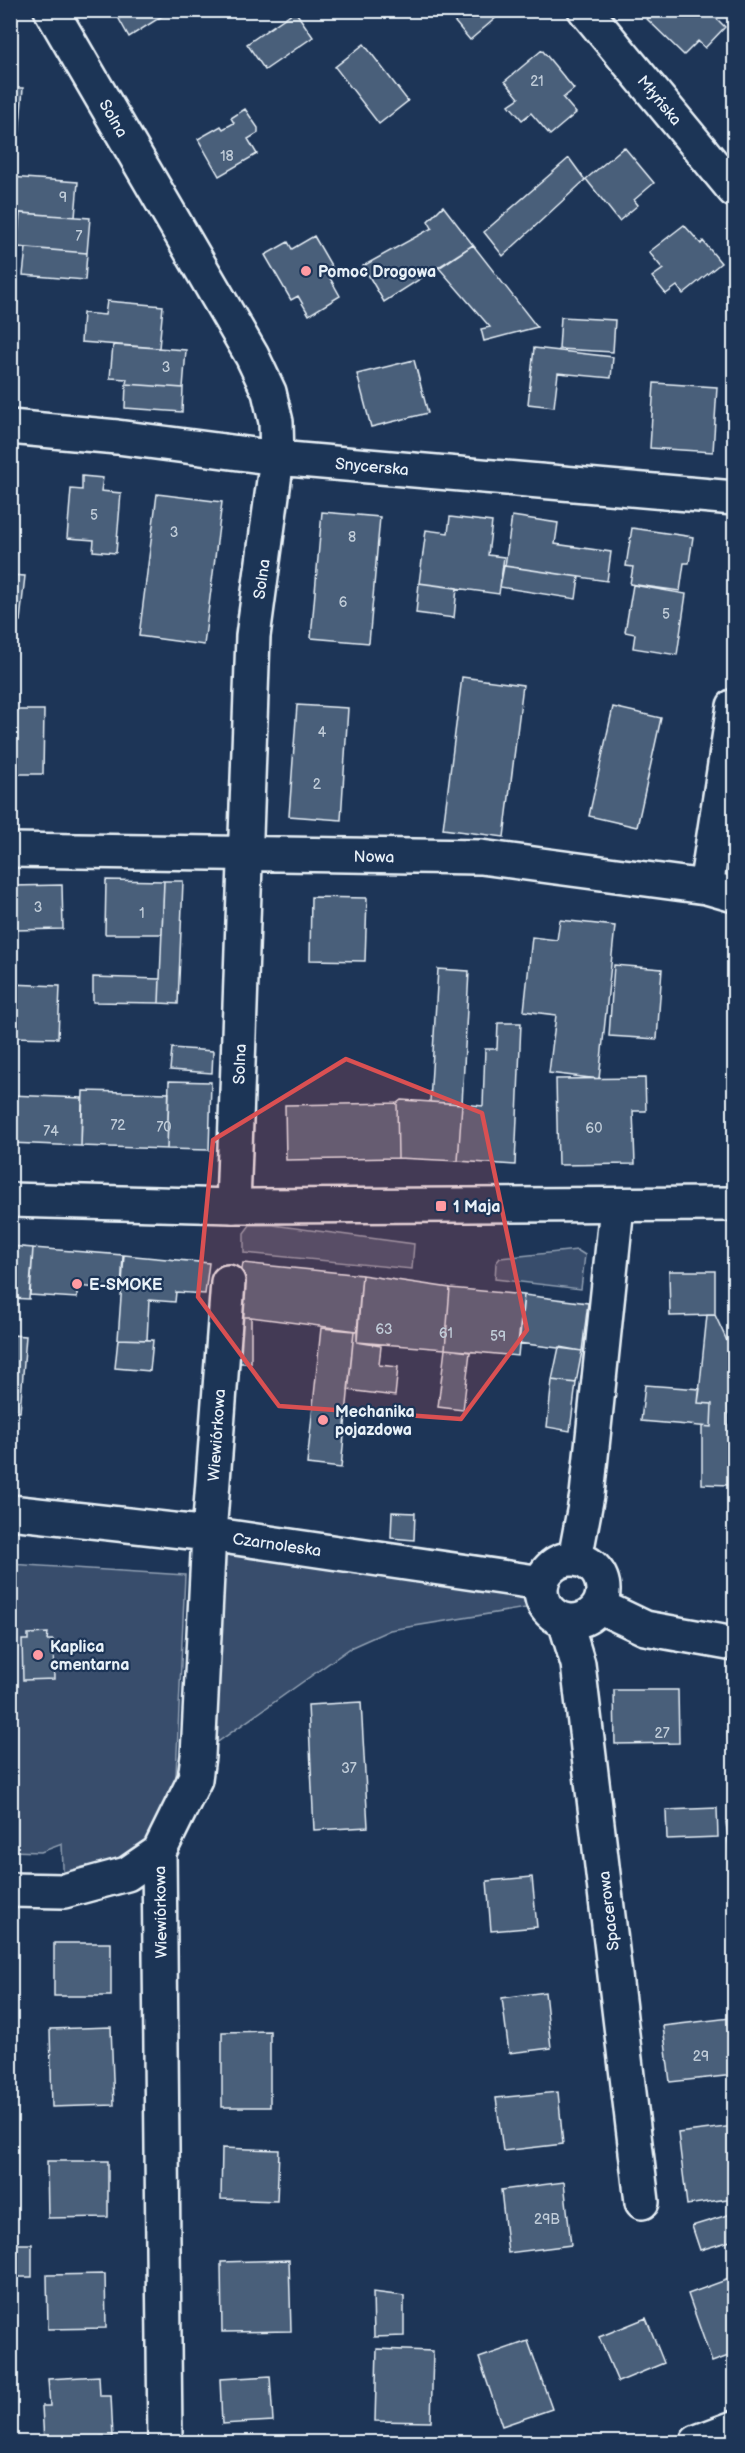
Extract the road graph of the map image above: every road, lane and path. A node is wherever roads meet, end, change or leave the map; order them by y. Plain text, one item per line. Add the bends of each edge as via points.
1 (51, 10) edge
2 (585, 10) edge
3 (735, 190) edge
4 (10, 428) edge
5 (277, 458) junction
6 (735, 498) edge
7 (735, 706) edge
8 (10, 850) edge
9 (248, 854) junction
10 (720, 891) edge
11 (10, 1200) edge
12 (735, 1204) edge
13 (233, 1206) junction
14 (617, 1206) junction
15 (228, 1282) dead end
16 (10, 1512) edge
17 (209, 1534) junction
18 (575, 1559) junction
19 (542, 1583) junction
20 (599, 1606) junction
21 (565, 1621) junction
22 (735, 1644) edge
23 (159, 1852) junction
24 (10, 1890) edge
25 (642, 2202) dead end
26 (735, 2428) edge
27 (165, 2442) edge
28 (697, 2442) edge

1 - 5 street, Solna via 252,357 269,392 276,422
2 - 3 street, Młyńska
4 - 5 street, Snycerska via 117,437
5 - 6 street, Snycerska
5 - 9 street, Solna via 253,636
7 - 10 street
8 - 9 street, Nowa
9 - 10 street, Nowa via 481,857
9 - 13 street, Solna
11 - 13 street
12 - 14 street
13 - 14 street
14 - 18 street via 587,1495
15 - 17 street, Wiewiórkowa
16 - 17 street, Czarnoleska
17 - 19 street, Czarnoleska
17 - 23 street, Wiewiórkowa via 195,1779
18 - 19 street via 555,1564
18 - 20 street via 595,1568 601,1578 604,1592
19 - 21 street via 544,1605
20 - 21 street via 588,1618
20 - 22 street via 645,1628
21 - 25 street, Spacerowa via 578,1664
23 - 24 street via 127,1874 64,1892
23 - 27 street, Wiewiórkowa
26 - 28 street

